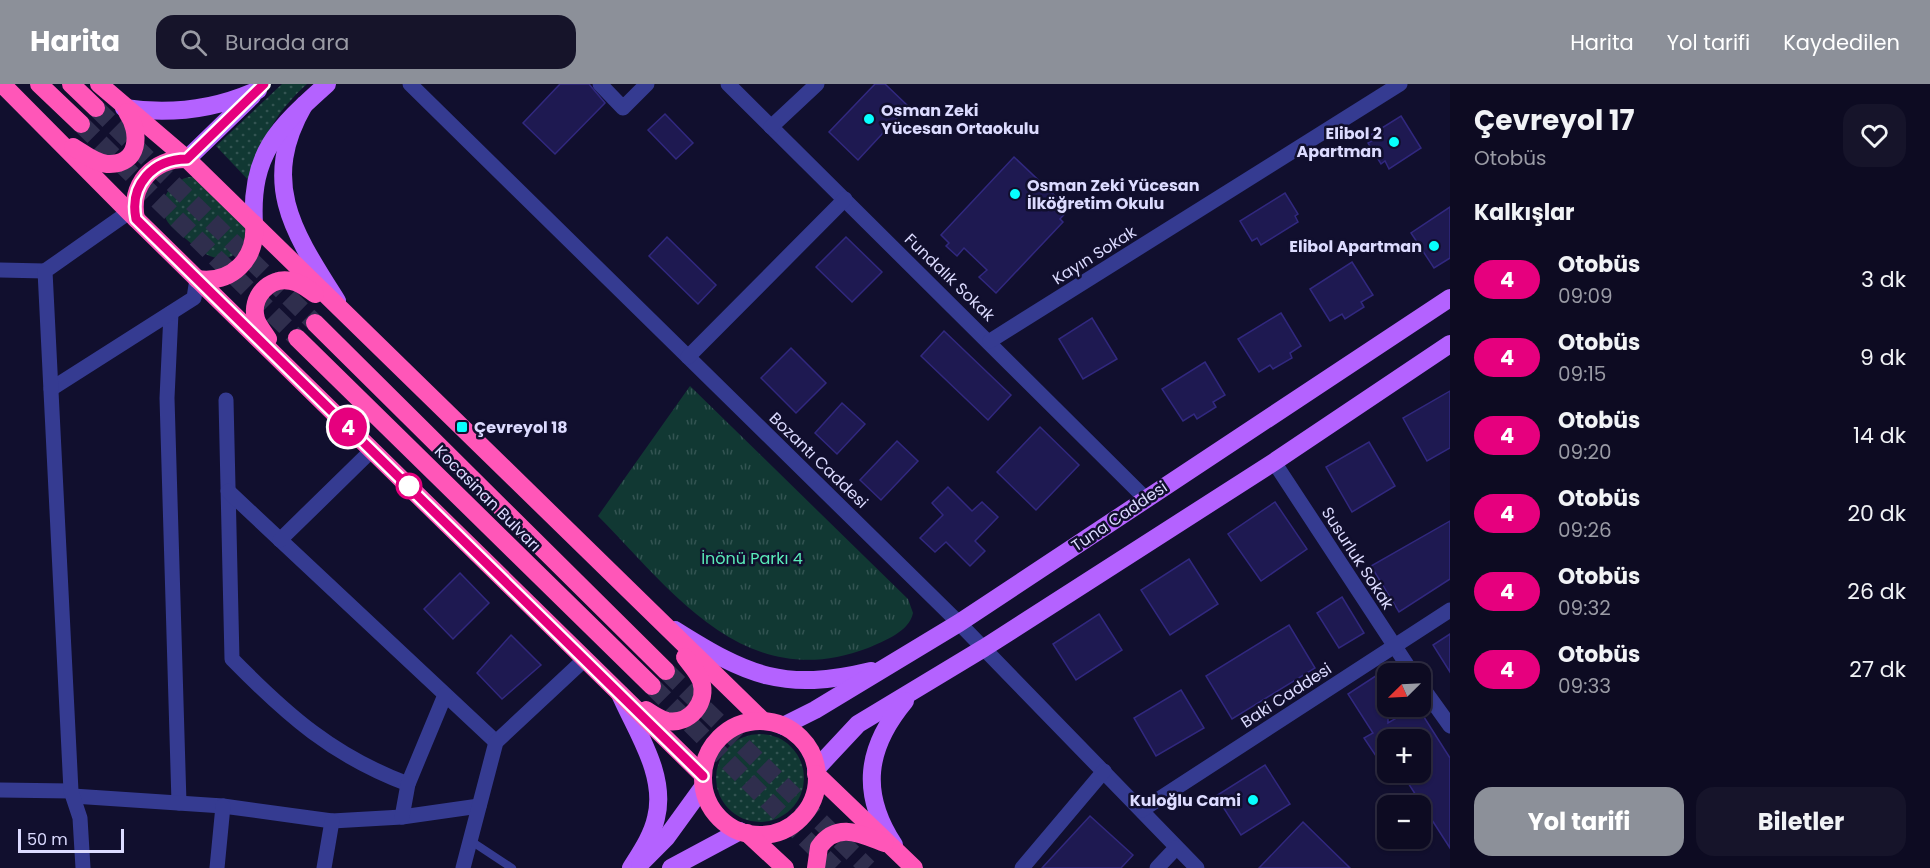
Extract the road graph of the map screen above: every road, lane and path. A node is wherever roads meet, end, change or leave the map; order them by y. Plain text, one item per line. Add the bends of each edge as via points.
1 (2, 84) edge
2 (39, 84) edge
3 (71, 84) edge
4 (99, 84) edge
5 (327, 84) edge
6 (410, 84) edge
7 (600, 84) edge
8 (647, 84) edge
9 (728, 84) edge
10 (817, 84) edge
11 (1400, 84) edge
12 (261, 87) edge
13 (304, 105) junction
14 (96, 108) tunnel mouth
15 (124, 108) junction
16 (81, 124) tunnel mouth
17 (771, 127) junction
18 (55, 138) junction
19 (187, 159) junction
20 (845, 199) junction
21 (132, 216) junction
22 (254, 224) junction
23 (0, 270) edge
24 (45, 271) junction
25 (197, 279) junction
26 (1450, 298) edge
27 (171, 313) junction
28 (345, 313) junction
29 (315, 323) tunnel mouth
30 (297, 338) tunnel mouth
31 (990, 341) junction
32 (1450, 344) edge
33 (688, 357) junction
34 (289, 368) junction
35 (51, 389) junction
36 (226, 400) dead end
37 (372, 450) junction
38 (1274, 462) junction
39 (228, 491) junction
40 (1145, 498) junction
41 (280, 540) junction
42 (1450, 610) edge
43 (657, 618) junction
44 (959, 623) junction
45 (1394, 646) junction
46 (984, 648) junction
47 (585, 659) junction
48 (1406, 663) edge
49 (890, 665) junction
50 (666, 671) tunnel mouth
51 (652, 686) tunnel mouth
52 (619, 692) junction
53 (912, 692) junction
54 (445, 695) junction
55 (1431, 699) edge
56 (762, 720) junction
57 (783, 726) junction
58 (1450, 726) edge
59 (496, 742) junction
60 (1104, 771) junction
61 (816, 772) junction
62 (703, 781) junction
63 (408, 784) junction
64 (0, 790) edge
65 (72, 793) junction
66 (179, 803) junction
67 (223, 806) junction
68 (479, 806) junction
69 (1142, 810) junction
70 (402, 817) junction
71 (332, 820) junction
72 (743, 832) junction
73 (471, 841) junction
74 (895, 847) junction
75 (1176, 848) junction
76 (502, 865) edge
77 (82, 868) edge
78 (217, 868) edge
79 (324, 868) edge
80 (464, 868) edge
81 (512, 868) edge
82 (633, 868) edge
83 (671, 868) edge
84 (785, 868) edge
85 (816, 868) edge
86 (914, 868) edge
87 (1022, 868) edge
88 (1157, 868) edge
89 (1197, 868) edge

1 - 18 highway
2 - 16 highway
3 - 14 highway
4 - 15 highway
5 - 13 main road
6 - 33 street, Bozantı Caddesi
7 - 8 street via 623,108
9 - 17 street, Fundalık Sokak
10 - 17 street
11 - 31 street, Kayın Sokak
12 - 15 main road via 228,102 197,109 160,112
12 - 19 main road
13 - 22 main road via 287,120 265,153 255,187
13 - 28 main road via 286,147 284,201 301,244
15 - 18 highway via 136,127 136,142 129,156 118,163 98,162
15 - 19 highway
17 - 20 street, Fundalık Sokak
18 - 21 highway
19 - 21 highway via 169,160 146,175
19 - 22 highway
20 - 31 street, Fundalık Sokak
20 - 33 street
21 - 24 street
21 - 25 highway
22 - 25 highway via 251,252 241,267 216,280
22 - 28 highway
23 - 24 street
24 - 35 street
25 - 27 street via 194,298
25 - 34 highway
26 - 40 main road, Tuna Caddesi
27 - 35 street
27 - 66 street via 167,398
28 - 34 highway via 290,280 263,290 256,304 256,319
28 - 43 highway
29 - 50 highway, Kocasinan Bulvarı
30 - 51 highway, Kocasinan Bulvarı
31 - 40 street, Fundalık Sokak
32 - 38 main road
33 - 44 street, Bozantı Caddesi
34 - 37 highway
35 - 65 street
36 - 39 street
37 - 41 street
37 - 47 highway
38 - 45 street, Susurluk Sokak
38 - 46 main road
39 - 41 street
39 - 63 street via 231,659 286,713 328,745
40 - 44 main road, Tuna Caddesi
41 - 54 street
42 - 45 street, Baki Caddesi
43 - 49 main road via 731,664 772,677 834,678
43 - 52 highway via 698,675 702,690 699,705 689,717 666,721
43 - 56 highway
44 - 46 street, Bozantı Caddesi
44 - 49 main road, Tuna Caddesi
45 - 48 street, Susurluk Sokak
45 - 69 street, Baki Caddesi
46 - 53 main road
46 - 60 street, Bozantı Caddesi
47 - 52 highway
47 - 59 street
49 - 57 main road, Tuna Caddesi
52 - 62 highway
52 - 82 main road via 654,771 659,796 652,830
53 - 61 main road via 858,724
53 - 74 main road via 886,726 872,762 877,810
54 - 59 street
54 - 63 street
55 - 58 street
56 - 57 highway
56 - 62 highway via 740,724 721,736 708,754
57 - 61 highway via 802,739
59 - 68 street
60 - 69 street, Bozantı Caddesi
60 - 87 street
61 - 72 highway via 812,802 799,820 769,834
61 - 74 highway
62 - 72 highway via 706,798 718,817
62 - 82 main road via 666,838
63 - 70 street
64 - 65 street
65 - 66 street
65 - 77 street via 80,819
66 - 67 street
67 - 71 street
67 - 78 street
68 - 70 street
68 - 73 street
69 - 75 street, Bozantı Caddesi
70 - 71 street
71 - 79 street
72 - 83 main road
72 - 84 highway
73 - 76 lane
73 - 80 street
74 - 85 highway via 856,832 842,831 829,836 819,847
74 - 86 highway
75 - 88 street
75 - 89 street, Bozantı Caddesi
76 - 81 lane

